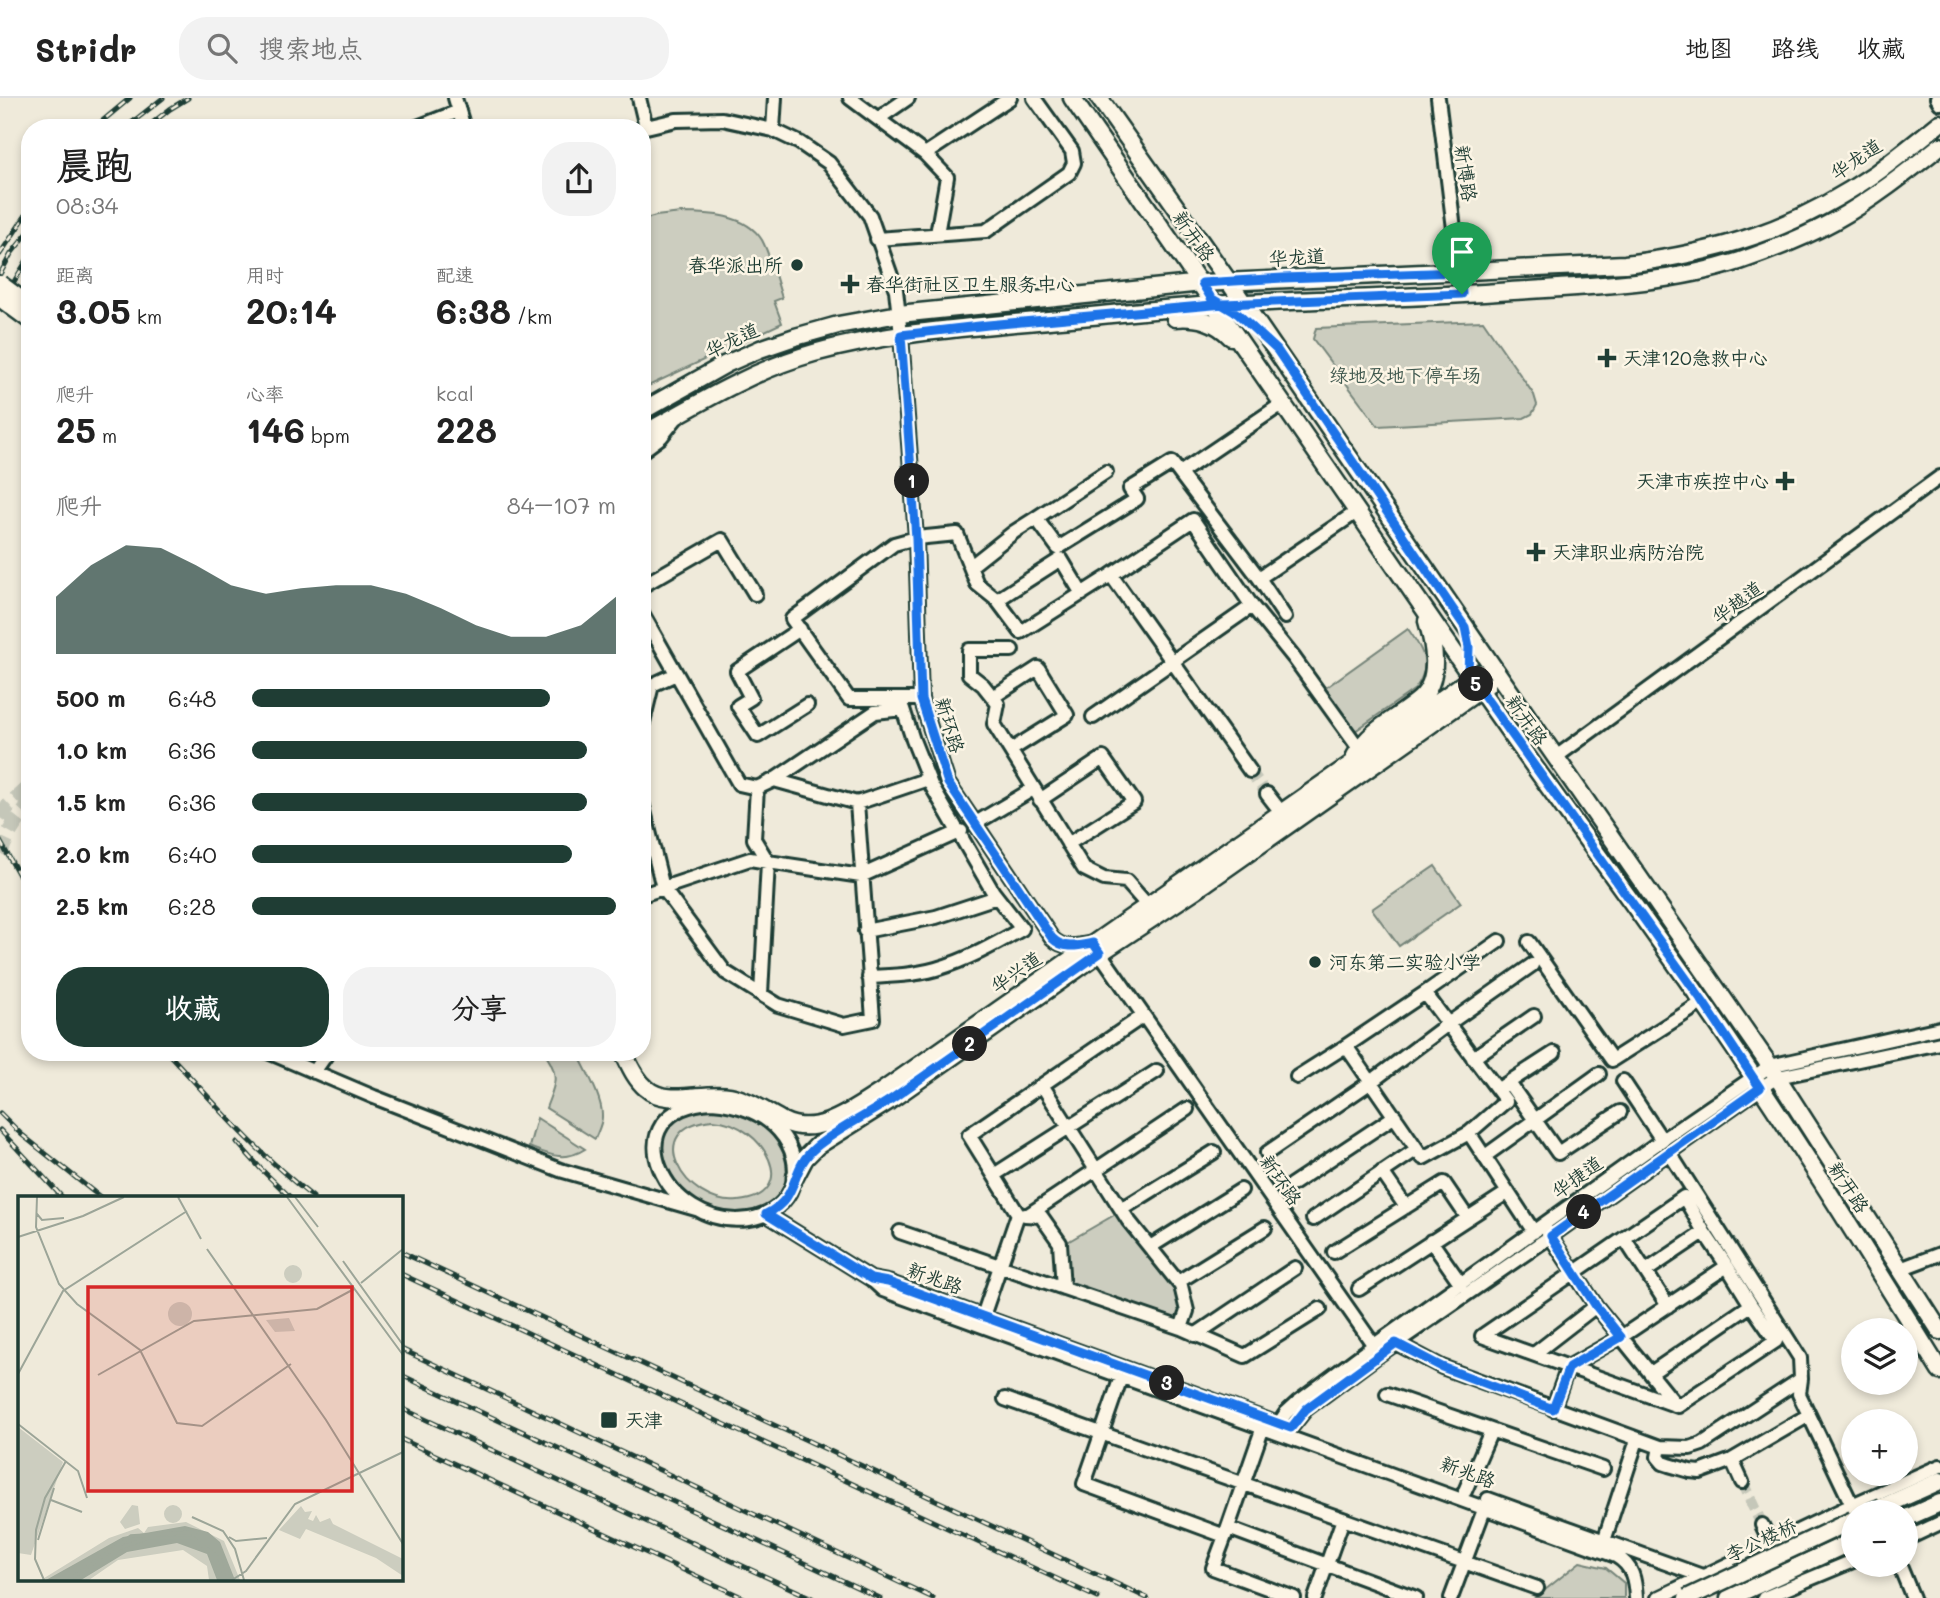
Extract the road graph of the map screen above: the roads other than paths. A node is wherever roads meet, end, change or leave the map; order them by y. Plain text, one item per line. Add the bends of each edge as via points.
1 (455, 98) edge
2 (639, 98) edge
3 (775, 98) edge
4 (850, 98) edge
5 (908, 98) edge
6 (1010, 98) edge
7 (1034, 98) edge
8 (1072, 98) edge
9 (1099, 98) edge
10 (1438, 98) edge
11 (1937, 98) edge
12 (1940, 103) edge
13 (459, 111) junction
14 (878, 118) junction
15 (438, 119) edge
16 (461, 119) edge
17 (643, 119) edge
18 (1940, 123) edge
19 (651, 125) edge
20 (773, 130) junction
21 (1940, 146) edge
22 (925, 154) junction
23 (937, 234) junction
24 (877, 239) junction
25 (1460, 272) junction
26 (1229, 282) junction
27 (1202, 283) junction
28 (0, 284) edge
29 (1124, 291) junction
30 (1462, 294) junction
31 (0, 298) edge
32 (21, 299) edge
33 (1217, 303) junction
34 (1244, 303) junction
35 (21, 313) edge
36 (899, 314) junction
37 (1030, 321) junction
38 (901, 335) junction
39 (1277, 350) junction
40 (1252, 359) junction
41 (1282, 404) junction
42 (651, 406) edge
43 (679, 414) junction
44 (651, 430) edge
45 (651, 444) edge
46 (1106, 472) dead end
47 (1180, 474) junction
48 (1940, 477) edge
49 (1358, 511) junction
50 (1036, 518) junction
51 (916, 538) junction
52 (971, 566) dead end
53 (1111, 575) junction
54 (1259, 578) junction
55 (651, 581) edge
56 (755, 594) dead end
57 (1082, 594) junction
58 (996, 600) junction
59 (1421, 603) junction
60 (1252, 606) junction
61 (1285, 617) dead end
62 (1465, 627) junction
63 (651, 629) edge
64 (800, 629) junction
65 (1012, 650) dead end
66 (1172, 663) junction
67 (1495, 671) junction
68 (676, 674) junction
69 (1472, 687) junction
70 (651, 689) edge
71 (993, 697) junction
72 (921, 699) junction
73 (807, 705) dead end
74 (1523, 711) junction
75 (1434, 714) junction
76 (1093, 717) dead end
77 (1011, 750) junction
78 (1358, 756) junction
79 (1556, 757) junction
80 (1250, 771) tunnel mouth
81 (928, 779) junction
82 (774, 780) junction
83 (757, 788) junction
84 (1037, 794) junction
85 (1267, 794) tunnel mouth
86 (857, 803) junction
87 (1282, 812) junction
88 (976, 823) junction
89 (960, 832) junction
90 (1068, 844) junction
91 (651, 847) edge
92 (768, 862) junction
93 (862, 876) junction
94 (663, 888) junction
95 (651, 892) edge
96 (997, 897) junction
97 (1148, 906) junction
98 (865, 931) junction
99 (1499, 941) dead end
100 (1529, 942) dead end
101 (1097, 948) junction
102 (1532, 965) dead end
103 (869, 977) junction
104 (1425, 993) junction
105 (761, 994) junction
106 (1703, 1002) junction
107 (1143, 1016) junction
108 (1534, 1016) dead end
109 (1448, 1024) junction
110 (1940, 1028) edge
111 (1940, 1043) edge
112 (1346, 1046) junction
113 (1554, 1053) dead end
114 (933, 1055) junction
115 (1473, 1058) junction
116 (289, 1061) edge
117 (322, 1061) edge
118 (628, 1061) edge
119 (636, 1061) edge
120 (1157, 1071) dead end
121 (314, 1072) junction
122 (1774, 1072) junction
123 (1599, 1074) dead end
124 (1297, 1077) dead end
125 (1623, 1081) dead end
126 (1371, 1082) junction
127 (1756, 1082) junction
128 (1042, 1085) junction
129 (1503, 1087) junction
130 (1187, 1110) dead end
131 (1620, 1112) dead end
132 (1395, 1116) junction
133 (1535, 1120) junction
134 (1069, 1127) junction
135 (1469, 1133) junction
136 (1662, 1140) junction
137 (1417, 1149) junction
138 (1214, 1152) dead end
139 (1669, 1152) junction
140 (1267, 1153) dead end
141 (1485, 1156) junction
142 (1096, 1170) junction
143 (1382, 1172) junction
144 (994, 1175) junction
145 (795, 1177) junction
146 (1291, 1185) dead end
147 (1241, 1190) dead end
148 (1508, 1192) junction
149 (1406, 1207) junction
150 (696, 1209) junction
151 (1122, 1209) junction
152 (766, 1214) junction
153 (1023, 1214) junction
154 (1467, 1217) junction
155 (1313, 1219) dead end
156 (1265, 1228) dead end
157 (1543, 1231) junction
158 (900, 1232) dead end
159 (1704, 1233) junction
160 (1624, 1238) junction
161 (1431, 1241) junction
162 (1150, 1247) junction
163 (1334, 1252) dead end
164 (1940, 1254) edge
165 (1000, 1266) junction
166 (1727, 1266) junction
167 (1295, 1268) dead end
168 (1900, 1269) junction
169 (1573, 1271) junction
170 (1646, 1271) junction
171 (871, 1279) junction
172 (1178, 1282) junction
173 (1461, 1284) junction
174 (1063, 1288) junction
175 (1359, 1289) dead end
176 (1751, 1305) junction
177 (1596, 1306) junction
178 (1668, 1306) junction
179 (1320, 1309) dead end
180 (983, 1316) junction
181 (1181, 1328) junction
182 (1940, 1331) edge
183 (1195, 1335) junction
184 (1621, 1337) junction
185 (1396, 1343) junction
186 (1376, 1350) junction
187 (1534, 1354) junction
188 (1569, 1367) junction
189 (1940, 1371) edge
190 (1651, 1373) junction
191 (1121, 1377) junction
192 (1801, 1379) junction
193 (1387, 1394) dead end
194 (1005, 1399) dead end
195 (1678, 1406) junction
196 (1553, 1409) junction
197 (1810, 1415) junction
198 (1279, 1429) junction
199 (1491, 1431) junction
200 (1102, 1434) junction
201 (1637, 1440) junction
202 (1660, 1447) junction
203 (1732, 1460) junction
204 (1940, 1466) edge
205 (1603, 1469) dead end
206 (1940, 1480) edge
207 (1742, 1482) tunnel mouth
208 (1244, 1484) junction
209 (1465, 1491) junction
210 (1847, 1500) edge
211 (1877, 1500) edge
212 (1897, 1500) edge
213 (1940, 1503) edge
214 (1485, 1507) junction
215 (1918, 1513) edge
216 (1841, 1518) edge
217 (1343, 1519) junction
218 (1841, 1519) edge
219 (1940, 1523) edge
220 (1762, 1525) tunnel mouth
221 (1227, 1532) junction
222 (1918, 1533) edge
223 (1604, 1541) junction
224 (1771, 1544) junction
225 (1841, 1547) edge
226 (1465, 1562) junction
227 (1327, 1565) junction
228 (1841, 1566) edge
229 (1702, 1576) junction
230 (1904, 1577) edge
231 (1536, 1588) dead end
232 (1768, 1597) edge
233 (1294, 1598) edge
234 (1315, 1598) edge
235 (1416, 1598) edge
236 (1451, 1598) edge
237 (1636, 1598) edge
238 (1658, 1598) edge
239 (1687, 1598) edge
240 (1710, 1598) edge
241 (1729, 1598) edge
242 (1912, 1598) edge

1 - 13 street
2 - 17 street
3 - 20 street
4 - 14 street
5 - 14 street
6 - 22 street
7 - 23 street via 1072,150 1074,163 1069,173 986,231
8 - 27 main road, 新开路
9 - 26 main road, 新开路
10 - 25 street, 新博路
11 - 12 street
13 - 15 street
13 - 16 street
14 - 22 street
18 - 25 main road, 华龙道 via 1836,198 1737,242 1646,261
19 - 20 street, 新环路 via 722,119
20 - 24 street, 新环路 via 830,163 870,216
21 - 30 main road via 1885,189 1833,221 1743,260 1658,280
22 - 23 street via 947,177
23 - 24 street
24 - 36 street, 新环路 via 896,290
25 - 26 main road, 华龙道
25 - 30 street, 新博路
26 - 27 main road, 华龙道
26 - 34 main road, 新开路
27 - 29 main road, 华龙道
27 - 33 main road, 新开路
28 - 32 main road, bridge
29 - 33 main road via 1182,293
29 - 36 main road, 华龙道
30 - 34 main road
31 - 35 main road, bridge
33 - 34 main road
33 - 37 main road
33 - 39 main road via 1250,324
33 - 40 main road, 新开路
34 - 39 main road, 新开路
36 - 38 street, 新环路
36 - 42 main road, 华龙道 via 838,325 760,349
37 - 38 main road
37 - 40 main road via 1073,326 1201,319 1222,329
38 - 43 main road via 796,359
38 - 51 street, 新环路
39 - 62 main road, 新开路
40 - 41 main road, 新开路
41 - 47 street
41 - 49 main road, 新开路
43 - 44 main road
43 - 45 street
46 - 50 street
47 - 50 street via 1172,463 1130,489 1137,499 1058,548
47 - 54 street
48 - 79 street, 华越道
49 - 54 street
49 - 59 main road, 新开路
50 - 52 street
51 - 58 street via 957,534 976,584
51 - 64 street via 894,544 792,619
51 - 72 street, 新环路
53 - 57 street
53 - 60 street via 1194,520
53 - 66 street
54 - 61 street
55 - 56 street via 722,540
57 - 58 street via 1021,632
57 - 58 street via 1061,559
59 - 69 main road, 新开路
59 - 78 main road via 1433,651 1427,691 1382,725
60 - 66 street
60 - 78 street via 1294,658
62 - 67 main road, 新开路
62 - 69 main road
63 - 68 street
64 - 72 street via 849,699
64 - 73 street via 737,671 751,698 738,706 758,736
65 - 71 street via 969,650 970,674
66 - 76 street
66 - 80 street
67 - 69 main road, 华兴道
67 - 74 main road, 新开路
68 - 70 street
68 - 83 street via 739,785
69 - 74 main road
69 - 75 main road, 华兴道
69 - 106 main road, 新开路
71 - 77 street via 998,704 994,724
71 - 77 street via 1038,668 1067,715
72 - 88 street, 新环路 via 948,783
74 - 79 main road, 新开路
75 - 78 main road, 华兴道
75 - 101 main road, 华兴道 via 1207,882
77 - 84 street
78 - 87 main road, 华兴道
79 - 122 main road, 新开路
81 - 82 street via 903,709 875,712
81 - 86 street
81 - 89 street
82 - 83 street
82 - 86 street
83 - 92 street via 754,839
84 - 88 street
84 - 90 street
84 - 90 street via 1103,758 1134,802
85 - 87 street
86 - 93 street
87 - 97 main road, 华兴道
88 - 101 street, 新环路 via 1052,938 1067,947
89 - 93 street
89 - 96 street
90 - 97 street via 1084,869 1104,879 1126,881
91 - 94 street
92 - 93 street
92 - 94 street via 750,859
92 - 105 street
93 - 98 street
94 - 95 street
94 - 105 street via 725,972
96 - 98 street via 936,917
96 - 103 street via 1022,929 982,952 935,970
97 - 101 main road, 华兴道
98 - 103 street
99 - 104 street
100 - 106 street via 1612,1060
101 - 107 street, 新环路
101 - 114 main road, 华兴道
101 - 145 main road, 华兴道 via 889,1101 817,1146
102 - 109 street
103 - 105 street via 873,1019 844,1025 778,1005
104 - 109 street
104 - 112 street
106 - 127 main road, 新开路
107 - 128 street
107 - 186 street, 新环路
108 - 115 street
109 - 115 street
109 - 126 street
110 - 122 street, 华捷道
111 - 122 street, 华捷道
112 - 124 street
112 - 126 street
113 - 129 street
114 - 118 main road, 华兴道 via 853,1110 827,1123 802,1126 731,1096 653,1094
114 - 119 main road via 834,1110 801,1118 736,1088 654,1086
115 - 129 street
116 - 121 street
117 - 121 street
120 - 134 street
121 - 150 street via 560,1170
122 - 127 street, 华捷道
122 - 168 main road, 新开路
123 - 133 street
125 - 136 street
126 - 132 street
126 - 140 street
127 - 136 street, 华捷道
127 - 139 street, 华捷道
127 - 189 main road, 新开路
128 - 134 street
128 - 144 street via 969,1135
129 - 133 street
129 - 135 street via 1506,1101
130 - 142 street
131 - 133 street via 1558,1153
132 - 137 street
132 - 146 street
133 - 141 street
134 - 142 street
134 - 144 street
135 - 137 street via 1423,1158
135 - 141 street
136 - 157 street, 华捷道
137 - 143 street
138 - 151 street
139 - 157 street, 华捷道
139 - 192 street via 1800,1358
141 - 148 street
142 - 151 street
142 - 153 street
143 - 149 street
143 - 155 street
144 - 153 street
145 - 150 street via 787,1142 766,1120 730,1104 691,1105 667,1120 657,1135 655,1153 669,1186
145 - 152 street via 786,1200
147 - 162 street
148 - 154 street
148 - 157 street
149 - 154 street via 1444,1183
149 - 163 street
150 - 152 street via 739,1220
151 - 162 street
152 - 171 street
153 - 165 street
153 - 174 street via 1041,1216 1060,1243
154 - 161 street
156 - 172 street
157 - 169 street
157 - 173 street, 华捷道
157 - 185 street, 华捷道
158 - 165 street
159 - 160 street via 1684,1197
159 - 166 street
159 - 170 street
160 - 169 street
160 - 170 street
161 - 173 street
161 - 175 street
162 - 172 street
164 - 168 street
165 - 174 street
165 - 180 street
166 - 176 street
166 - 178 street
167 - 183 street
168 - 182 main road, 新开路
169 - 177 street
169 - 187 street via 1482,1336
170 - 178 street
171 - 180 street, 新兆路
171 - 191 street, 新兆路 via 883,1290
172 - 181 street via 1187,1311
173 - 186 street, 华捷道
174 - 181 street
176 - 190 street
176 - 195 street via 1776,1341
177 - 184 street
177 - 187 street
178 - 184 street
179 - 183 street via 1245,1356
180 - 198 street, 新兆路
181 - 183 street
184 - 188 street
184 - 190 street
185 - 186 street, 华捷道
185 - 196 street via 1442,1367
186 - 198 street, 华捷道 via 1298,1402
187 - 188 street
188 - 195 street
188 - 196 street
190 - 195 street
191 - 198 street, 新兆路
191 - 200 street
192 - 197 street via 1799,1394
192 - 202 street via 1702,1444
193 - 199 street
194 - 200 street
196 - 201 street
197 - 203 street
197 - 210 street
198 - 208 street
198 - 209 street, 新兆路
198 - 214 street, 新兆路
199 - 205 street
199 - 209 street
200 - 208 street
200 - 221 street via 1084,1484
201 - 202 street
201 - 223 street
202 - 203 street via 1658,1457 1663,1463 1690,1471 1700,1472
203 - 207 street
204 - 211 street
206 - 212 main road
208 - 217 street
208 - 221 street
209 - 223 street, 新兆路
213 - 215 main road
214 - 226 street
214 - 237 street, 新兆路 via 1625,1561 1634,1577
216 - 224 street
217 - 226 street
217 - 227 street
218 - 239 main road, 李公楼桥, bridge
219 - 222 street
220 - 224 street
221 - 227 street
221 - 233 street via 1213,1567
223 - 229 street, 新兆路
224 - 229 street
225 - 241 main road, 李公楼桥
226 - 231 street
226 - 236 street
227 - 234 street
227 - 235 street
228 - 232 street
229 - 238 street
229 - 240 street
230 - 242 street

